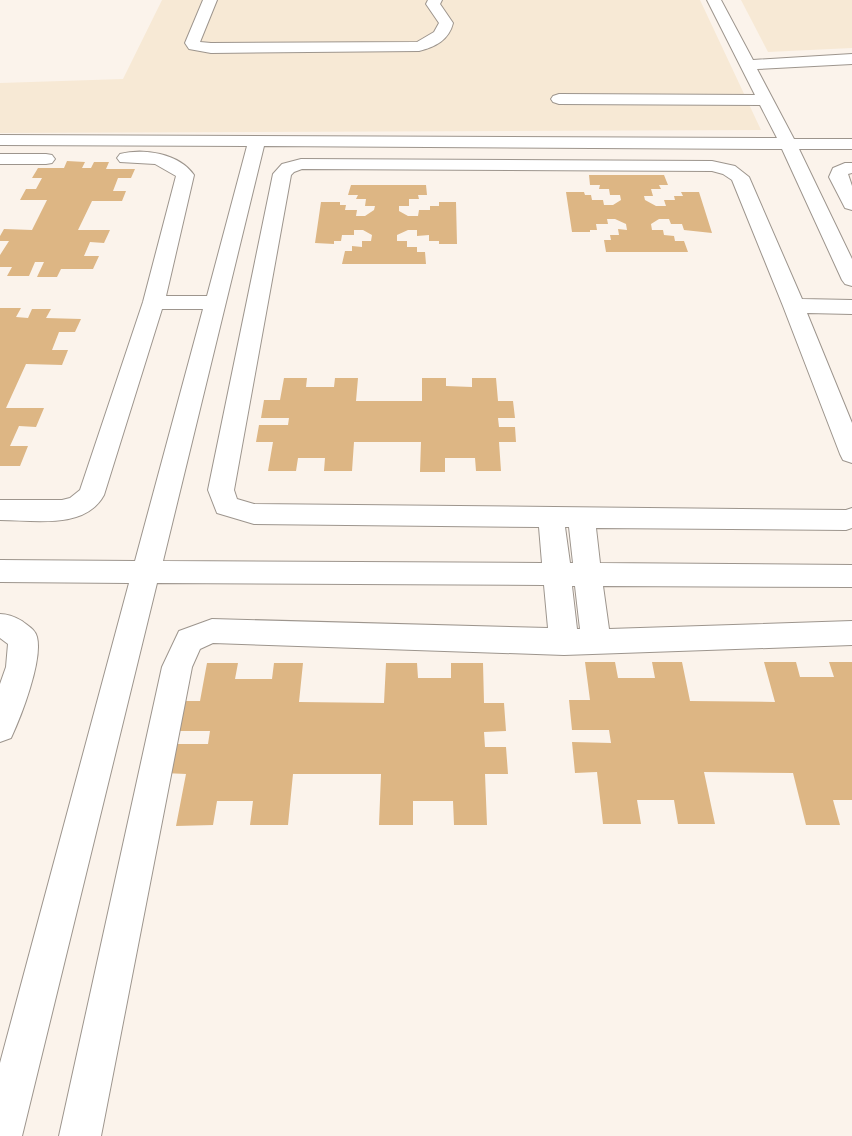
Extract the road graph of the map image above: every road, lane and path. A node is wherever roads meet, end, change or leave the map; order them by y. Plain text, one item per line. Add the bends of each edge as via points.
1 (210, 0) edge
2 (435, 0) edge
3 (714, 0) edge
4 (852, 59) edge
5 (748, 65) junction
6 (559, 99) dead end
7 (766, 100) junction
8 (0, 140) edge
9 (257, 141) junction
10 (788, 144) junction
11 (852, 144) edge
12 (0, 160) edge
13 (852, 168) edge
14 (852, 204) edge
15 (852, 280) edge
16 (154, 302) junction
17 (215, 303) junction
18 (794, 306) junction
19 (852, 307) edge
20 (852, 454) edge
21 (0, 510) edge
22 (551, 516) junction
23 (581, 516) junction
24 (852, 518) edge
25 (0, 571) edge
26 (145, 573) junction
27 (557, 575) junction
28 (588, 575) junction
29 (852, 576) edge
30 (0, 626) edge
31 (852, 633) edge
32 (564, 642) junction
33 (596, 642) junction
34 (0, 728) edge
35 (2, 1126) edge
36 (80, 1136) edge

1 - 2 street via 192,43 194,46 419,46 439,37 444,31 446,23 434,4
3 - 5 street
4 - 5 street
5 - 7 street
6 - 7 street
7 - 10 street
8 - 9 street
9 - 10 street
9 - 17 street
10 - 11 street
10 - 15 street
12 - 16 street via 157,158 170,163 184,175
13 - 14 street via 845,168 838,177
16 - 17 street
16 - 21 street via 91,495 78,507 62,510
17 - 26 street
18 - 19 street
18 - 20 street
18 - 22 street via 740,177 729,170 712,166 302,164 288,168 282,174 221,490 226,506 254,514
22 - 23 street
22 - 27 street
23 - 24 street
23 - 28 street
25 - 26 street
26 - 27 street
26 - 35 street
27 - 28 street
27 - 32 street
28 - 29 street
28 - 33 street
30 - 34 street via 6,626 22,638 20,666
31 - 33 street
32 - 33 street
32 - 36 street via 212,631 189,640 177,667

